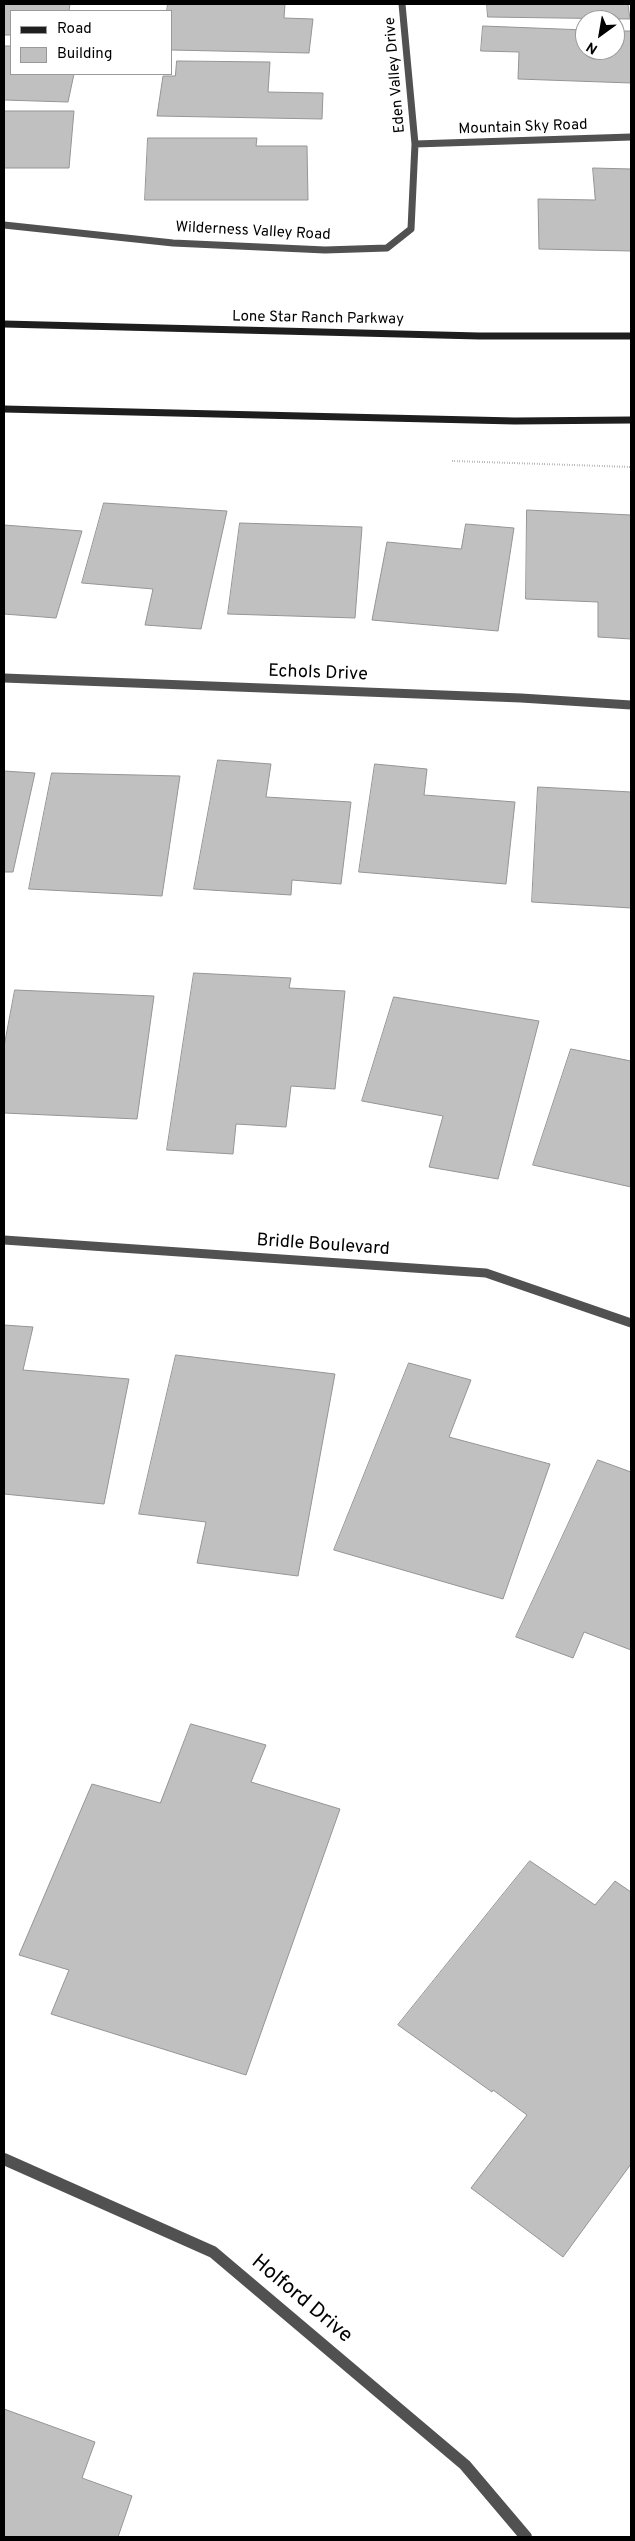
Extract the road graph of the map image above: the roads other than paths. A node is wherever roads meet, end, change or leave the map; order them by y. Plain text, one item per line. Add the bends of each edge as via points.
1 (402, 4) edge
2 (631, 136) edge
3 (415, 144) junction
4 (4, 225) edge
5 (4, 324) edge
6 (631, 336) edge
7 (4, 409) edge
8 (631, 420) edge
9 (4, 678) edge
10 (631, 705) edge
11 (4, 1240) edge
12 (631, 1323) edge
13 (4, 2159) edge
14 (526, 2537) edge

1 - 3 street, Eden Valley Drive
2 - 3 street, Mountain Sky Road
3 - 4 street, Wilderness Valley Road via 411,229 387,248 325,250 172,243
5 - 6 main road, Lone Star Ranch Parkway via 479,336
7 - 8 main road via 516,421
9 - 10 street, Echols Drive
11 - 12 street, Bridle Boulevard via 486,1273
13 - 14 street, Holford Drive via 213,2252 465,2465

